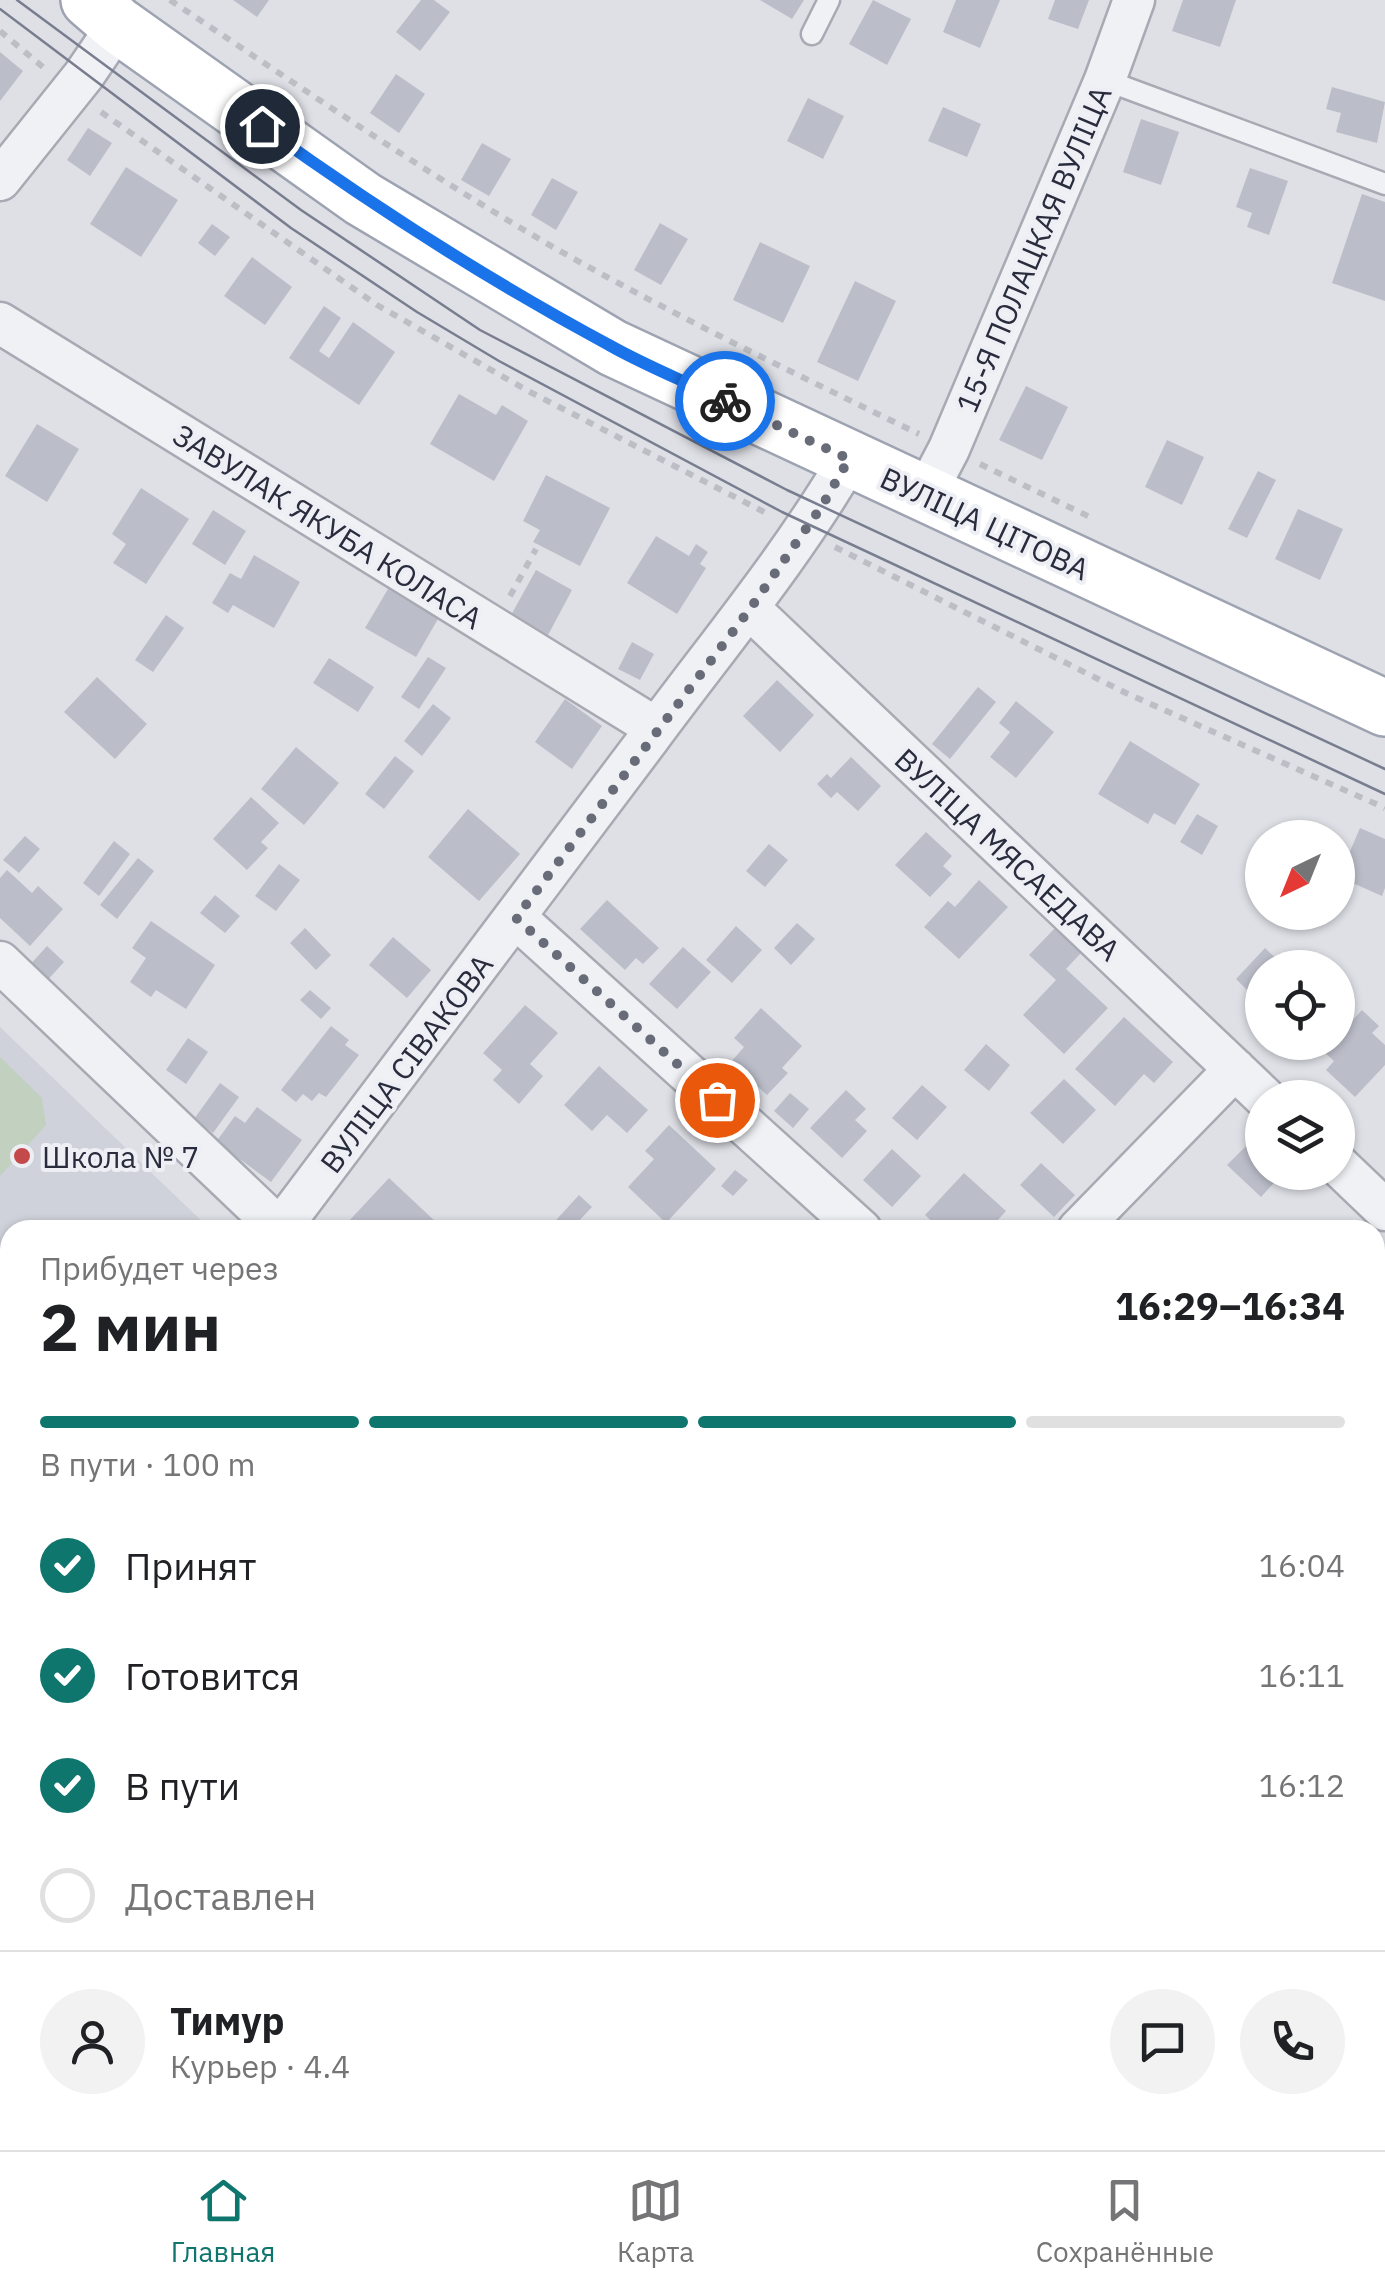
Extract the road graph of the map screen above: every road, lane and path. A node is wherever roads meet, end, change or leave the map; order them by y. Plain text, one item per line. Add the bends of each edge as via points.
1 (170, 0) edge
2 (829, 0) edge
3 (1134, 0) edge
4 (104, 12) edge
5 (0, 31) edge
6 (812, 34) dead end
7 (1105, 80) junction
8 (72, 91) junction
9 (0, 180) edge
10 (1385, 184) edge
11 (0, 323) edge
12 (849, 459) junction
13 (937, 472) junction
14 (1109, 526) dead end
15 (804, 531) junction
16 (536, 549) dead end
17 (750, 609) junction
18 (492, 627) junction
19 (1385, 708) edge
20 (656, 728) junction
21 (1385, 808) edge
22 (516, 918) junction
23 (0, 962) edge
24 (1235, 1069) junction
25 (1246, 1080) edge
26 (1355, 1181) edge
27 (1385, 1210) edge
28 (270, 1220) edge
29 (288, 1220) edge
30 (850, 1220) edge
31 (1088, 1220) edge

1 - 13 path via 366,133
2 - 6 lane
3 - 7 street, 15-Я ПОЛАЦКАЯ ВУЛІЦА
4 - 8 street
4 - 12 main road, ВУЛІЦА ЦІТОВА via 363,199 524,298 613,348
5 - 8 path
7 - 10 lane
7 - 13 street, 15-Я ПОЛАЦКАЯ ВУЛІЦА
8 - 9 street
8 - 15 path via 378,304 530,392
11 - 18 street, ЗАВУЛАК ЯКУБА КОЛАСА
12 - 13 main road, ВУЛІЦА ЦІТОВА
12 - 15 street, ВУЛІЦА СІВАКОВА
13 - 14 path
13 - 19 main road, ВУЛІЦА ЦІТОВА
15 - 17 street, ВУЛІЦА СІВАКОВА
15 - 21 path via 1126,693
16 - 18 path
17 - 20 street, ВУЛІЦА СІВАКОВА
17 - 24 street, ВУЛІЦА МЯСАЕДАВА
18 - 20 street, ЗАВУЛАК ЯКУБА КОЛАСА
20 - 22 street, ВУЛІЦА СІВАКОВА
22 - 29 street, ВУЛІЦА СІВАКОВА
22 - 30 street
23 - 28 street
24 - 25 street, ВУЛІЦА МЯСАЕДАВА
24 - 31 street
26 - 27 street

